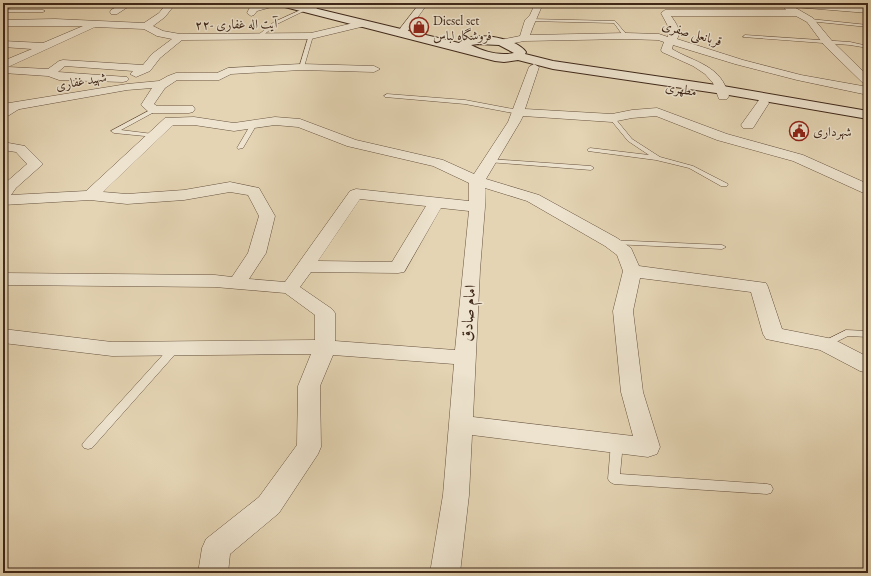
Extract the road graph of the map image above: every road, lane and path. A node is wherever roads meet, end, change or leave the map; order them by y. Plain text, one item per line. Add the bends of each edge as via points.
1 (16, 3) edge
2 (130, 3) edge
3 (172, 3) edge
4 (276, 3) edge
5 (281, 3) edge
6 (296, 3) edge
7 (424, 3) edge
8 (521, 3) edge
9 (539, 3) edge
10 (782, 4) edge
11 (3, 7) edge
12 (313, 7) edge
13 (868, 10) edge
14 (3, 11) edge
15 (43, 11) dead end
16 (114, 12) dead end
17 (251, 13) dead end
18 (796, 13) junction
19 (530, 20) junction
20 (810, 20) junction
21 (3, 22) edge
22 (96, 24) junction
23 (362, 24) junction
24 (146, 26) junction
25 (868, 26) edge
26 (404, 30) junction
27 (259, 36) junction
28 (310, 36) junction
29 (626, 36) junction
30 (746, 36) dead end
31 (180, 37) junction
32 (524, 38) junction
33 (670, 40) junction
34 (504, 42) junction
35 (828, 42) junction
36 (3, 44) edge
37 (44, 46) junction
38 (474, 46) junction
39 (868, 47) edge
40 (518, 56) junction
41 (495, 57) junction
42 (538, 64) junction
43 (3, 65) edge
44 (301, 67) junction
45 (146, 69) junction
46 (374, 69) dead end
47 (3, 70) edge
48 (50, 73) junction
49 (868, 82) edge
50 (127, 83) junction
51 (163, 84) junction
52 (868, 91) edge
53 (723, 93) junction
54 (387, 96) dead end
55 (763, 102) junction
56 (24, 104) junction
57 (3, 108) edge
58 (154, 110) junction
59 (518, 112) junction
60 (868, 115) edge
61 (3, 117) edge
62 (612, 118) junction
63 (194, 121) junction
64 (868, 121) edge
65 (254, 124) junction
66 (748, 125) dead end
67 (153, 136) junction
68 (3, 146) edge
69 (240, 148) dead end
70 (590, 150) dead end
71 (658, 158) junction
72 (490, 161) junction
73 (591, 168) dead end
74 (477, 181) junction
75 (724, 184) dead end
76 (868, 190) edge
77 (3, 195) edge
78 (90, 195) junction
79 (3, 200) edge
80 (436, 203) junction
81 (477, 207) junction
82 (611, 242) junction
83 (722, 247) dead end
84 (305, 266) junction
85 (632, 271) junction
86 (3, 279) edge
87 (237, 283) junction
88 (290, 288) junction
89 (868, 334) edge
90 (3, 336) edge
91 (826, 344) junction
92 (325, 347) junction
93 (174, 349) junction
94 (465, 358) junction
95 (868, 366) edge
96 (461, 424) junction
97 (617, 443) junction
98 (88, 445) dead end
99 (767, 489) dead end
100 (213, 573) edge
101 (445, 573) edge

1 - 11 street
2 - 16 street
3 - 24 street via 162,15
4 - 17 street via 253,9
5 - 12 main road
6 - 12 main road
7 - 26 street
8 - 9 street
9 - 19 street
10 - 13 street
10 - 18 street
12 - 23 main road
12 - 26 main road
12 - 27 lane via 290,15 270,26
14 - 15 lane
18 - 20 street
18 - 33 street via 665,13 674,28 674,37
19 - 29 lane via 615,22
19 - 32 street
20 - 25 lane
20 - 35 street
21 - 22 street
22 - 24 street
22 - 37 street
23 - 28 street, ۲۲- آیت اله غفاری
23 - 38 main road
24 - 31 street, ۲۲- آیت اله غفاری via 160,34
26 - 38 main road
27 - 28 street, ۲۲- آیت اله غفاری
27 - 31 street, ۲۲- آیت اله غفاری
28 - 44 lane
29 - 32 street, قربانعلی صفری
29 - 33 street, قربانعلی صفری
30 - 35 lane
31 - 45 street via 156,56
32 - 34 street, قربانعلی صفری
33 - 52 street, قربانعلی صفری via 801,78
33 - 53 street via 666,50 668,52 696,64 718,81
34 - 38 main road
34 - 40 main road via 517,48 520,52
35 - 39 lane via 849,42
35 - 49 street
36 - 37 street
37 - 43 street
38 - 41 main road
40 - 41 main road, مطهری
40 - 42 main road, مطهری
41 - 42 main road, مطهری
42 - 53 main road, مطهری
42 - 59 street
44 - 46 street
44 - 51 street via 228,71 219,78 172,78
45 - 48 street via 63,63
45 - 50 street
47 - 48 street
48 - 50 street via 59,77
50 - 51 street, شهید غفاری
50 - 56 street, شهید غفاری
51 - 58 street via 155,90 147,105
53 - 55 main road, مطهری
53 - 60 main road, مطهری
54 - 59 lane via 465,102
55 - 64 main road, مطهری
55 - 66 street
56 - 57 street, شهید غفاری
56 - 61 lane
58 - 63 street via 190,109 206,113
58 - 67 lane via 114,131
59 - 62 street
59 - 72 street
62 - 71 lane via 630,140
62 - 76 street via 658,112 722,137 798,158
63 - 65 street via 234,127
63 - 67 street via 170,121
65 - 69 lane
65 - 74 street via 275,121 300,122 352,143 438,163
67 - 78 street
68 - 77 street via 20,149 36,164
70 - 71 lane
71 - 75 lane via 691,167
72 - 73 lane
72 - 74 street
74 - 81 street, امام صادق
74 - 82 street via 533,198
78 - 79 street via 38,200
78 - 87 street via 127,199 184,195 230,187 254,192 267,216 257,253
80 - 81 street
80 - 84 street via 398,268
80 - 84 street via 356,194
81 - 94 street, امام صادق
82 - 83 lane
82 - 85 street via 625,252
84 - 88 street
85 - 91 street via 759,287 773,334
85 - 97 street via 623,311 632,392 648,447
86 - 87 street
87 - 88 street
88 - 92 street via 325,313
89 - 91 lane via 846,334
90 - 93 street via 112,349
91 - 95 street
92 - 93 street
92 - 94 street
92 - 100 street via 309,386 309,447 269,505 216,548
93 - 98 lane
94 - 96 street, امام صادق
96 - 97 street
96 - 101 street, امام صادق via 456,494
97 - 99 lane via 614,479

